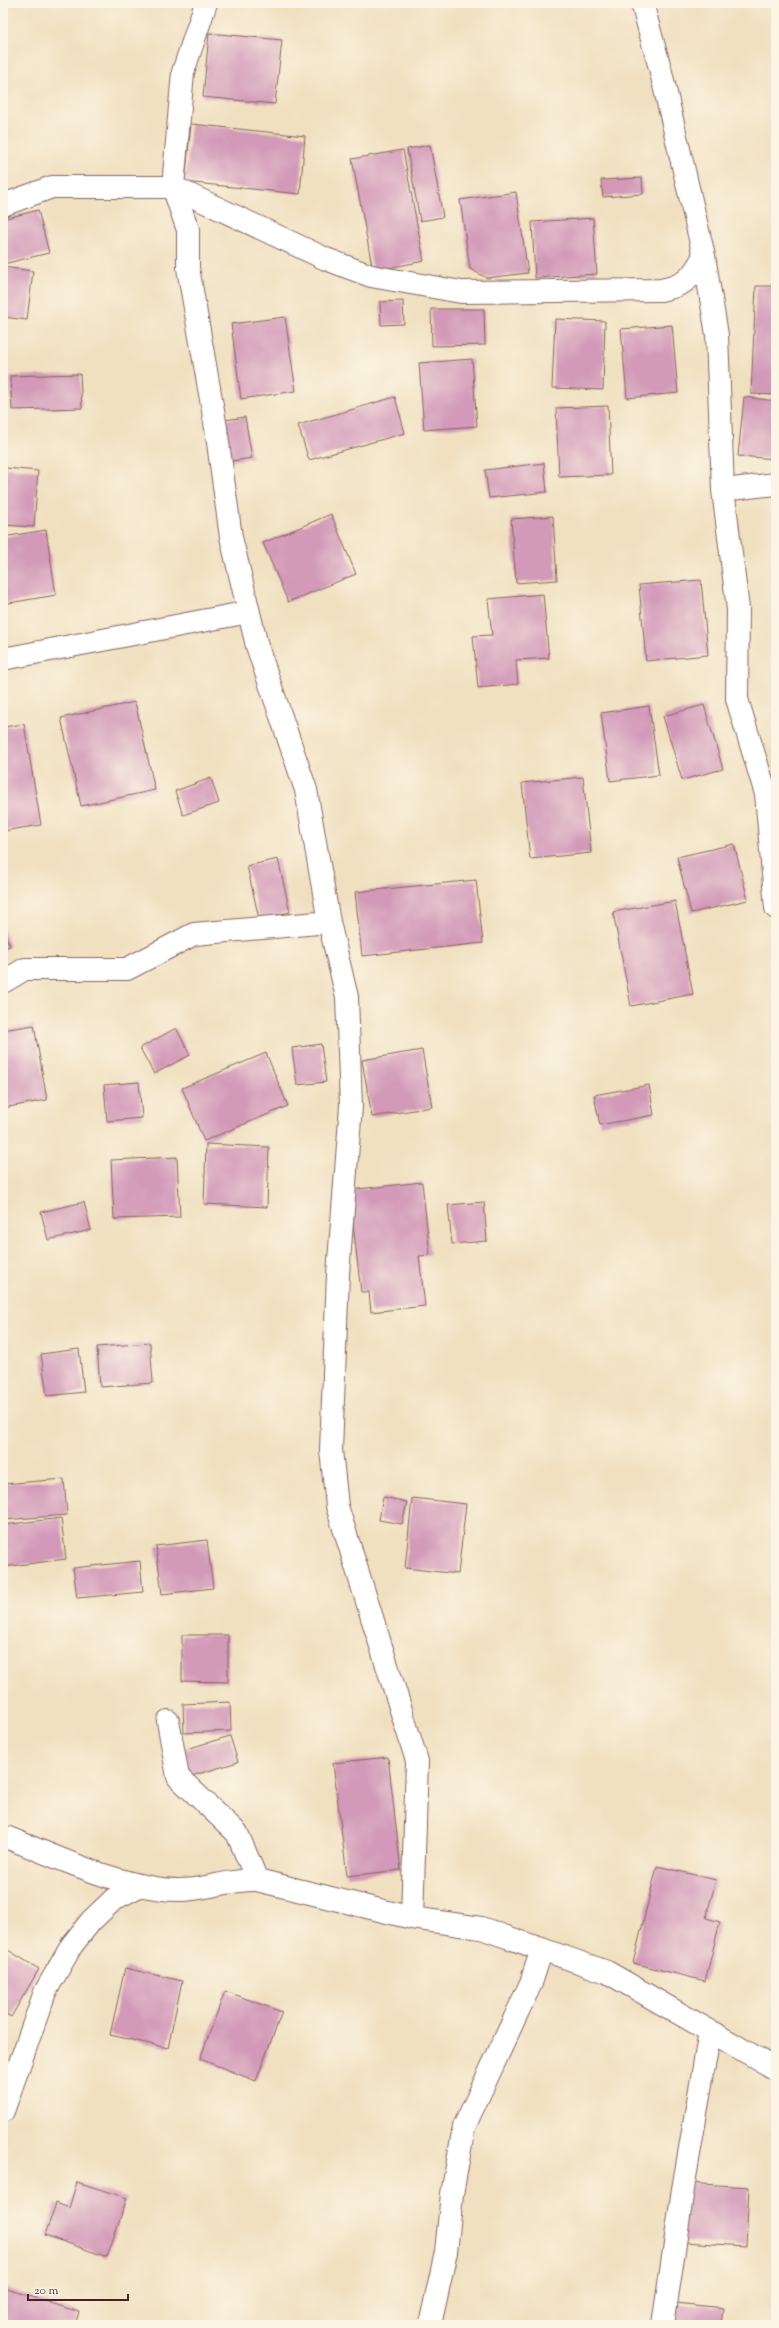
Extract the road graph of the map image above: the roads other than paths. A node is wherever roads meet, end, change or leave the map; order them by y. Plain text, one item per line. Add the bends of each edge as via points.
1 (206, 3) edge
2 (642, 3) edge
3 (173, 187) junction
4 (3, 205) edge
5 (704, 256) junction
6 (776, 484) edge
7 (723, 490) junction
8 (249, 612) junction
9 (3, 659) edge
10 (776, 908) edge
11 (330, 922) junction
12 (3, 982) edge
13 (168, 1721) dead end
14 (3, 1836) edge
15 (257, 1880) junction
16 (139, 1886) junction
17 (412, 1918) junction
18 (542, 1949) junction
19 (710, 2031) junction
20 (776, 2069) edge
21 (3, 2111) edge
22 (430, 2325) edge
23 (663, 2325) edge

1 - 3 street via 183,72
2 - 5 street via 660,68
3 - 4 street via 52,188
3 - 5 street via 326,259 371,276 461,292 661,290 681,286 694,275
3 - 8 street via 188,230 188,268 216,428 231,536
5 - 7 street via 717,334
6 - 7 street
7 - 10 street via 738,609 737,699 766,794
8 - 9 street
8 - 11 street via 257,646 306,790
11 - 12 street via 194,934 127,969 25,969
11 - 17 street via 347,997 351,1106 338,1274 331,1450 337,1506 416,1761
13 - 15 street via 178,1777 237,1833
14 - 16 street
15 - 16 street via 241,1880 179,1891
15 - 17 street
16 - 21 street via 114,1899 91,1921 72,1945 45,1992
17 - 18 street via 480,1928
18 - 19 street via 607,1972
18 - 22 street via 531,1983 464,2127 452,2194 446,2252
19 - 20 street
19 - 23 street

